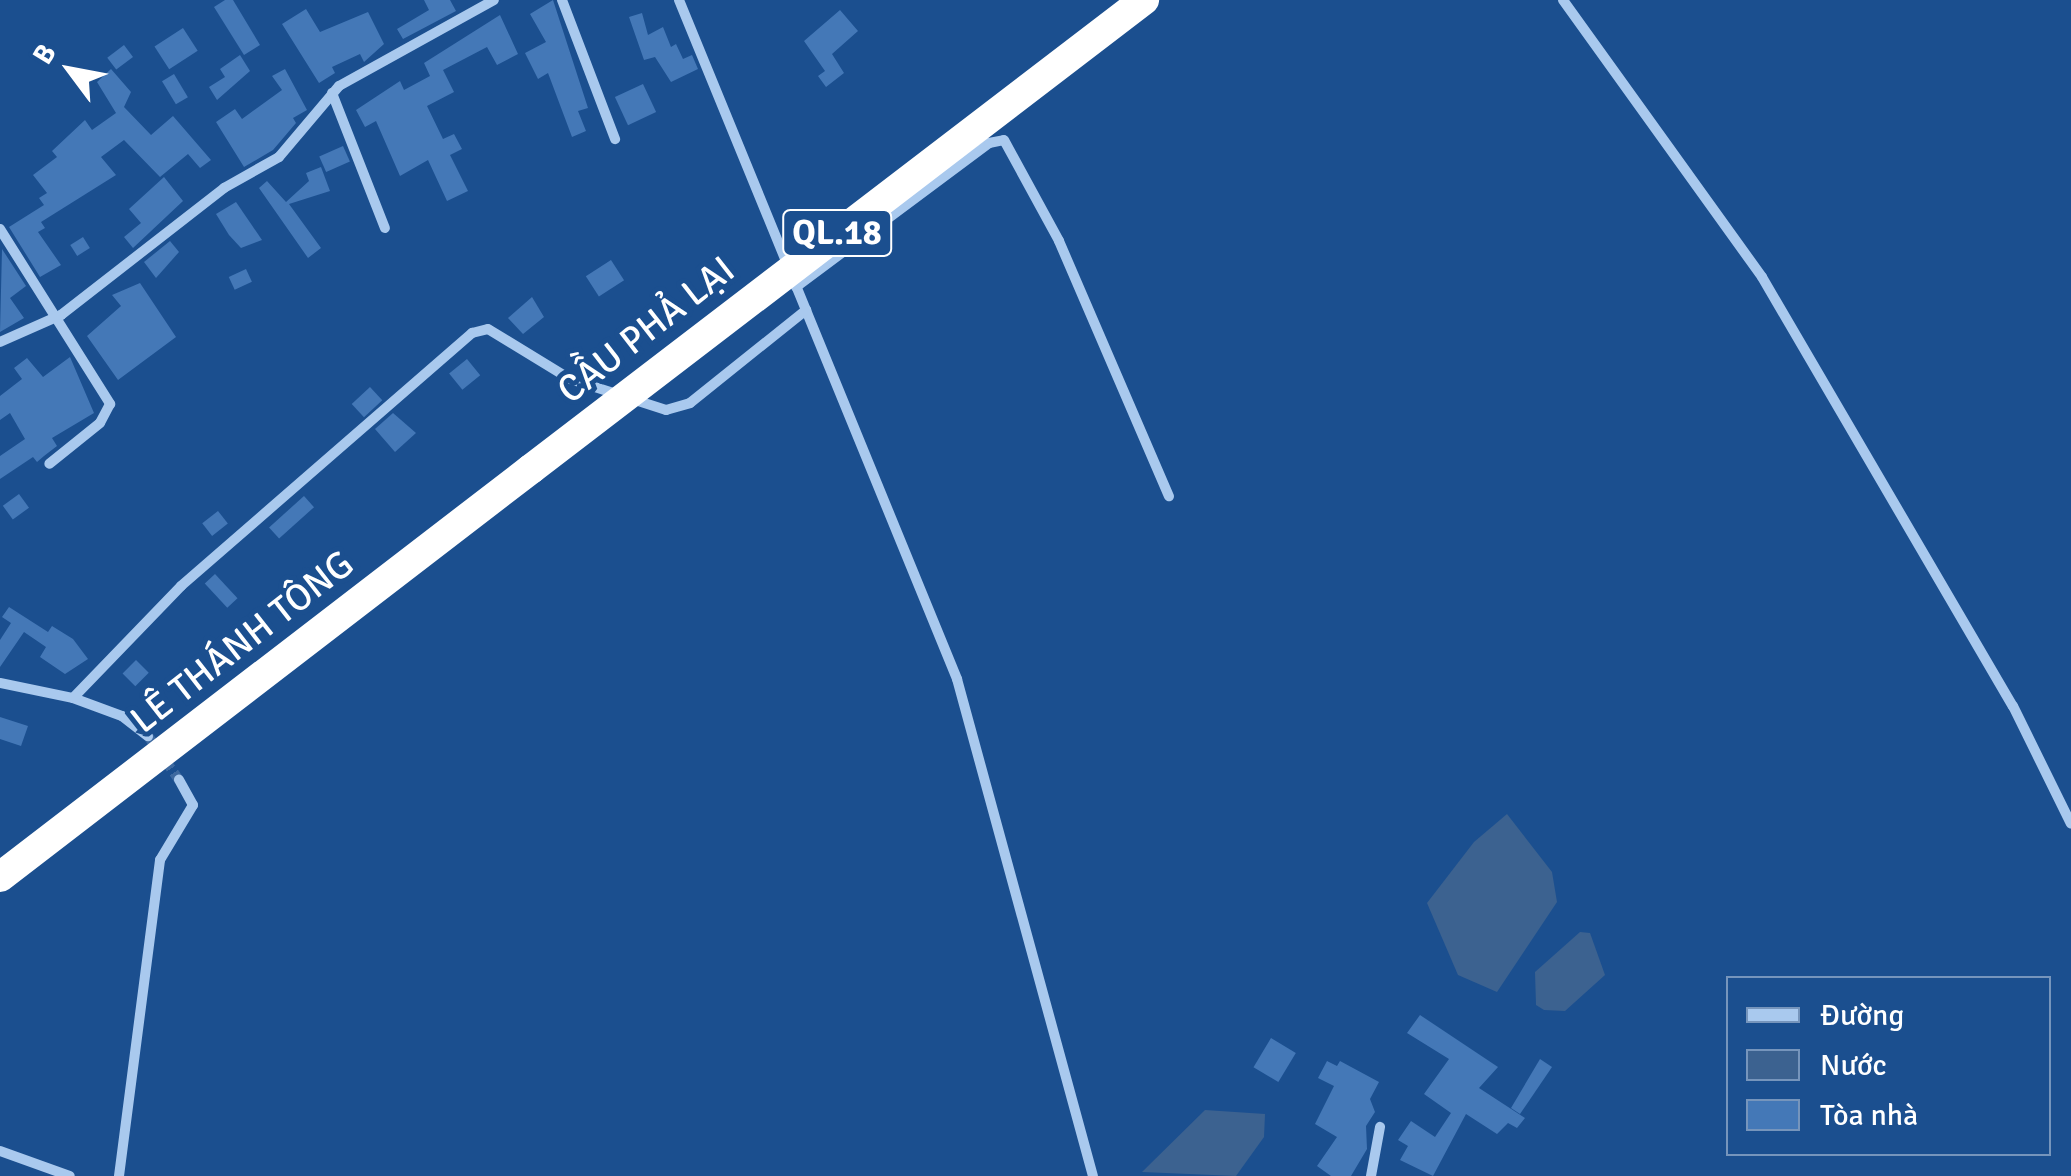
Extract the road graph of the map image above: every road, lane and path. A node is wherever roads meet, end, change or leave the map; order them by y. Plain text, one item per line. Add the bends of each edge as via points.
1 (494, 0) edge
2 (562, 0) edge
3 (679, 0) edge
4 (1144, 0) edge
5 (1563, 0) edge
6 (332, 93) junction
7 (615, 139) dead end
8 (385, 228) dead end
9 (0, 230) edge
10 (796, 287) junction
11 (806, 310) junction
12 (54, 318) junction
13 (0, 342) edge
14 (49, 464) dead end
15 (531, 469) joint
16 (1168, 496) dead end
17 (0, 683) edge
18 (73, 698) junction
19 (148, 736) tunnel mouth
20 (179, 780) tunnel mouth
21 (2071, 824) edge
22 (0, 877) edge
23 (1380, 1127) dead end
24 (0, 1151) edge
25 (70, 1176) edge
26 (119, 1176) edge
27 (1093, 1176) edge
28 (1371, 1176) edge

1 - 6 street
2 - 7 street
3 - 10 street
4 - 15 highway, CẦU PHẢ LẠI / QL.18, bridge
5 - 21 street via 1762,277 2013,706
6 - 8 street
6 - 12 street via 279,156 224,188
9 - 12 street
10 - 11 street
10 - 16 street via 989,143 1004,140 1059,241
11 - 18 street via 690,402 666,410 570,379 488,328 472,333 181,586
11 - 27 street via 957,679
12 - 13 street
12 - 14 street via 110,406 100,423
15 - 22 highway, LÊ THÁNH TÔNG / QL.18
17 - 18 street
18 - 19 street via 122,716
20 - 26 street via 193,805 160,860
23 - 28 street
24 - 25 street

